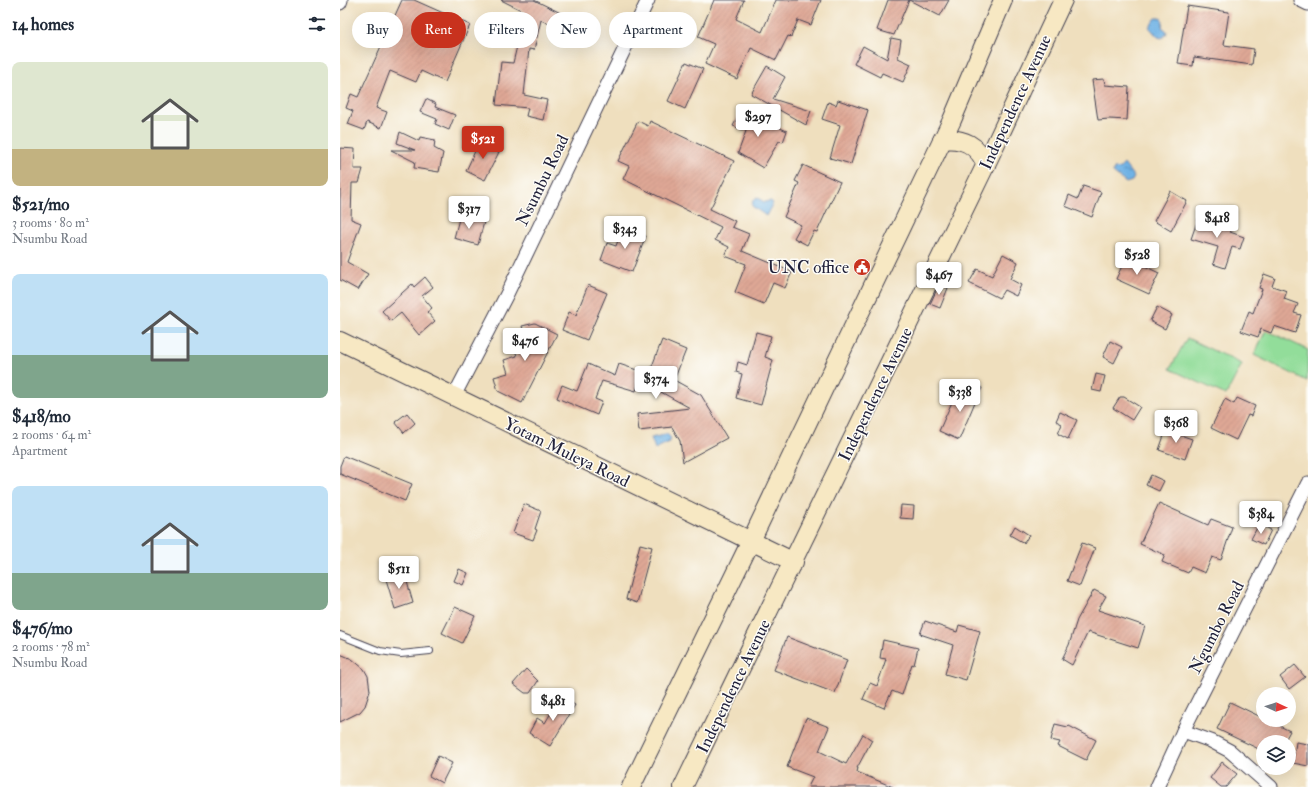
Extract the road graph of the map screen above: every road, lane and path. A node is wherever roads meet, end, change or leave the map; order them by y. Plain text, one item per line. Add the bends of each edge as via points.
1 (341, 0) edge
2 (648, 0) edge
3 (1003, 0) edge
4 (1063, 0) edge
5 (1300, 0) edge
6 (340, 3) edge
7 (1308, 4) edge
8 (952, 120) junction
9 (942, 140) junction
10 (996, 144) junction
11 (986, 165) junction
12 (340, 341) edge
13 (454, 396) junction
14 (1308, 483) edge
15 (751, 540) junction
16 (794, 562) junction
17 (340, 635) edge
18 (430, 651) dead end
19 (1183, 731) junction
20 (631, 787) edge
21 (683, 787) edge
22 (1158, 787) edge
23 (1271, 787) edge

1 - 6 street
2 - 13 street, Nsumbu Road via 507,294
3 - 8 main road
4 - 10 main road, Independence Avenue
5 - 7 street
8 - 9 main road
8 - 10 main road via 961,136 969,142 982,146
9 - 11 main road via 961,140 969,143 983,156
9 - 15 main road
10 - 11 main road, Independence Avenue
11 - 16 main road, Independence Avenue
12 - 13 main road, Yotam Muleya Road
13 - 15 main road, Yotam Muleya Road
14 - 19 street, Ngumbo Road
15 - 16 main road, Yotam Muleya Road
15 - 20 main road
16 - 21 main road, Independence Avenue
17 - 18 lane via 380,651 401,654
19 - 22 street, Ngumbo Road
19 - 23 street via 1230,751

